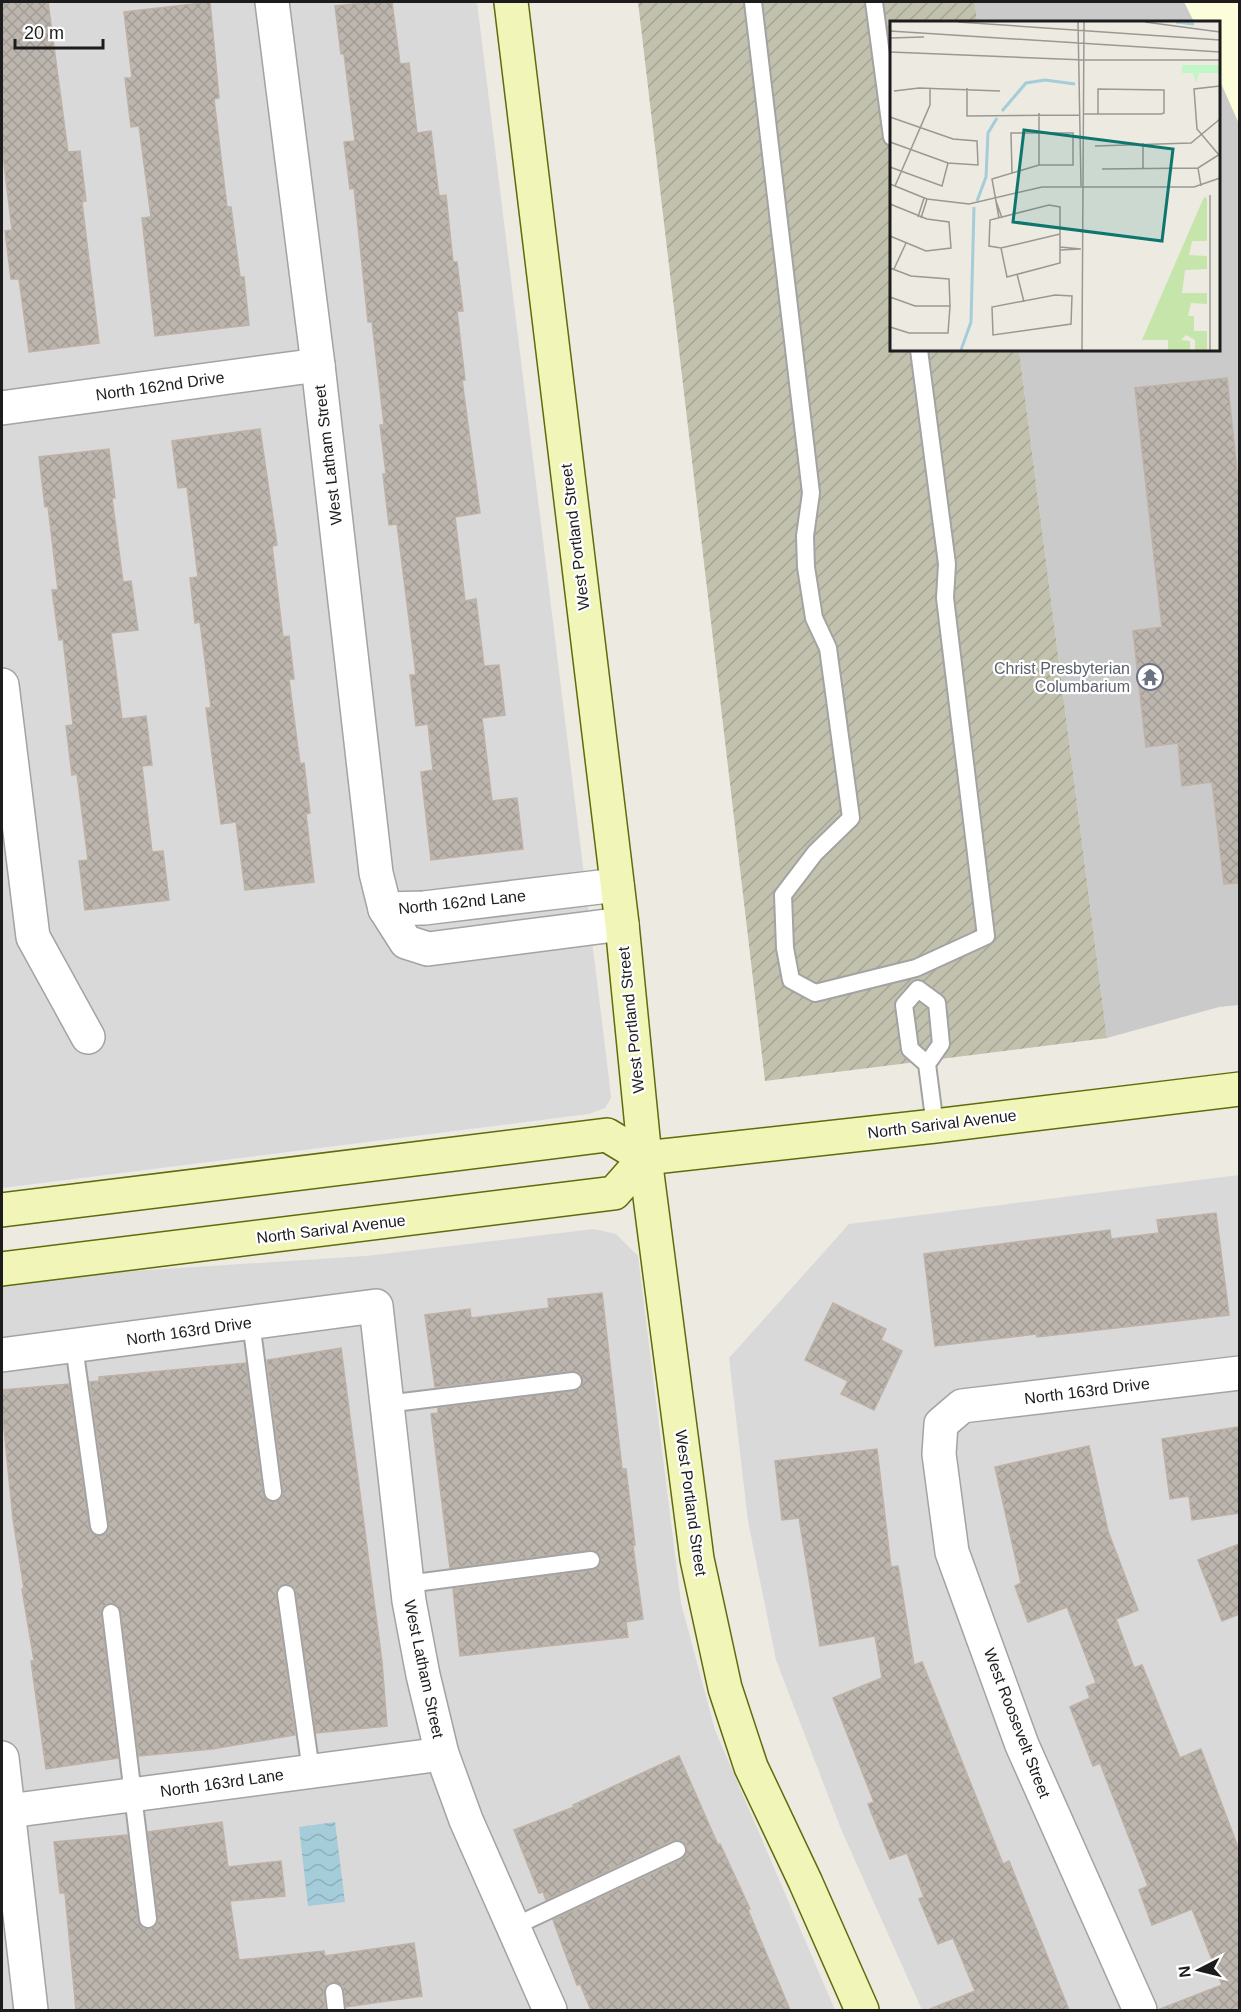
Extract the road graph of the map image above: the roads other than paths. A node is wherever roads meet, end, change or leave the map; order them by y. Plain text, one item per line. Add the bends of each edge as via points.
1 (272, 2) edge
2 (511, 2) edge
3 (753, 2) edge
4 (874, 2) edge
5 (890, 130) edge
6 (919, 351) edge
7 (318, 365) junction
8 (2, 408) edge
9 (2, 685) edge
10 (617, 885) junction
11 (385, 909) junction
12 (622, 924) junction
13 (916, 968) junction
14 (918, 989) junction
15 (88, 1037) dead end
16 (927, 1064) junction
17 (1239, 1089) edge
18 (934, 1126) junction
19 (645, 1158) junction
20 (48, 1204) junction
21 (2, 1210) edge
22 (2, 1218) edge
23 (2, 1269) edge
24 (376, 1306) joint
25 (251, 1323) junction
26 (75, 1346) junction
27 (2, 1355) edge
28 (1239, 1373) edge
29 (573, 1381) dead end
30 (386, 1404) junction
31 (942, 1424) joint
32 (273, 1492) dead end
33 (99, 1526) dead end
34 (591, 1560) dead end
35 (407, 1584) junction
36 (286, 1594) dead end
37 (111, 1612) dead end
38 (442, 1754) junction
39 (2, 1758) edge
40 (311, 1771) junction
41 (134, 1795) junction
42 (5, 1812) edge
43 (677, 1850) dead end
44 (148, 1919) dead end
45 (513, 1927) junction
46 (12, 1936) edge
47 (334, 1992) dead end
48 (31, 2010) edge
49 (336, 2010) edge
50 (550, 2010) edge
51 (862, 2010) edge
52 (1140, 2010) edge

1 - 7 street, West Latham Street
2 - 10 street, West Portland Street
3 - 13 lane via 811,493 805,536 806,567 814,618 828,648 851,818 815,853 783,895 785,948 792,980 815,993
4 - 5 lane
6 - 13 lane via 947,564 945,598 987,936
7 - 8 street, North 162nd Drive
7 - 11 street, West Latham Street via 376,873
9 - 15 street via 33,937
10 - 11 street, North 162nd Lane via 424,908
10 - 12 street, West Portland Street
11 - 12 street, North 162nd Lane via 406,942 428,949
12 - 19 street, West Portland Street
13 - 14 lane
14 - 16 lane via 904,1005 910,1049
14 - 16 lane via 937,1003 941,1044
16 - 18 lane
17 - 18 street, North Sarival Avenue
18 - 19 street, North Sarival Avenue
19 - 20 street via 607,1135
19 - 23 street, North Sarival Avenue via 614,1193
19 - 51 street, West Portland Street via 697,1559 724,1688 751,1767
20 - 21 street
20 - 22 street
24 - 25 street, North 163rd Drive
24 - 30 street, West Latham Street
25 - 26 street, North 163rd Drive
25 - 32 lane
26 - 27 street, North 163rd Drive
26 - 33 lane
28 - 31 street, North 163rd Drive via 962,1406
29 - 30 lane
30 - 35 street, West Latham Street
31 - 52 street, West Roosevelt Street via 939,1455 952,1552 1022,1744
34 - 35 lane
35 - 38 street, West Latham Street
36 - 40 lane
37 - 41 lane
38 - 40 street, North 163rd Lane
38 - 45 street, West Latham Street
39 - 42 street
40 - 41 street, North 163rd Lane
41 - 42 street, North 163rd Lane
41 - 44 lane
42 - 46 street
43 - 45 lane
45 - 50 street, West Latham Street
46 - 48 street
47 - 49 lane

